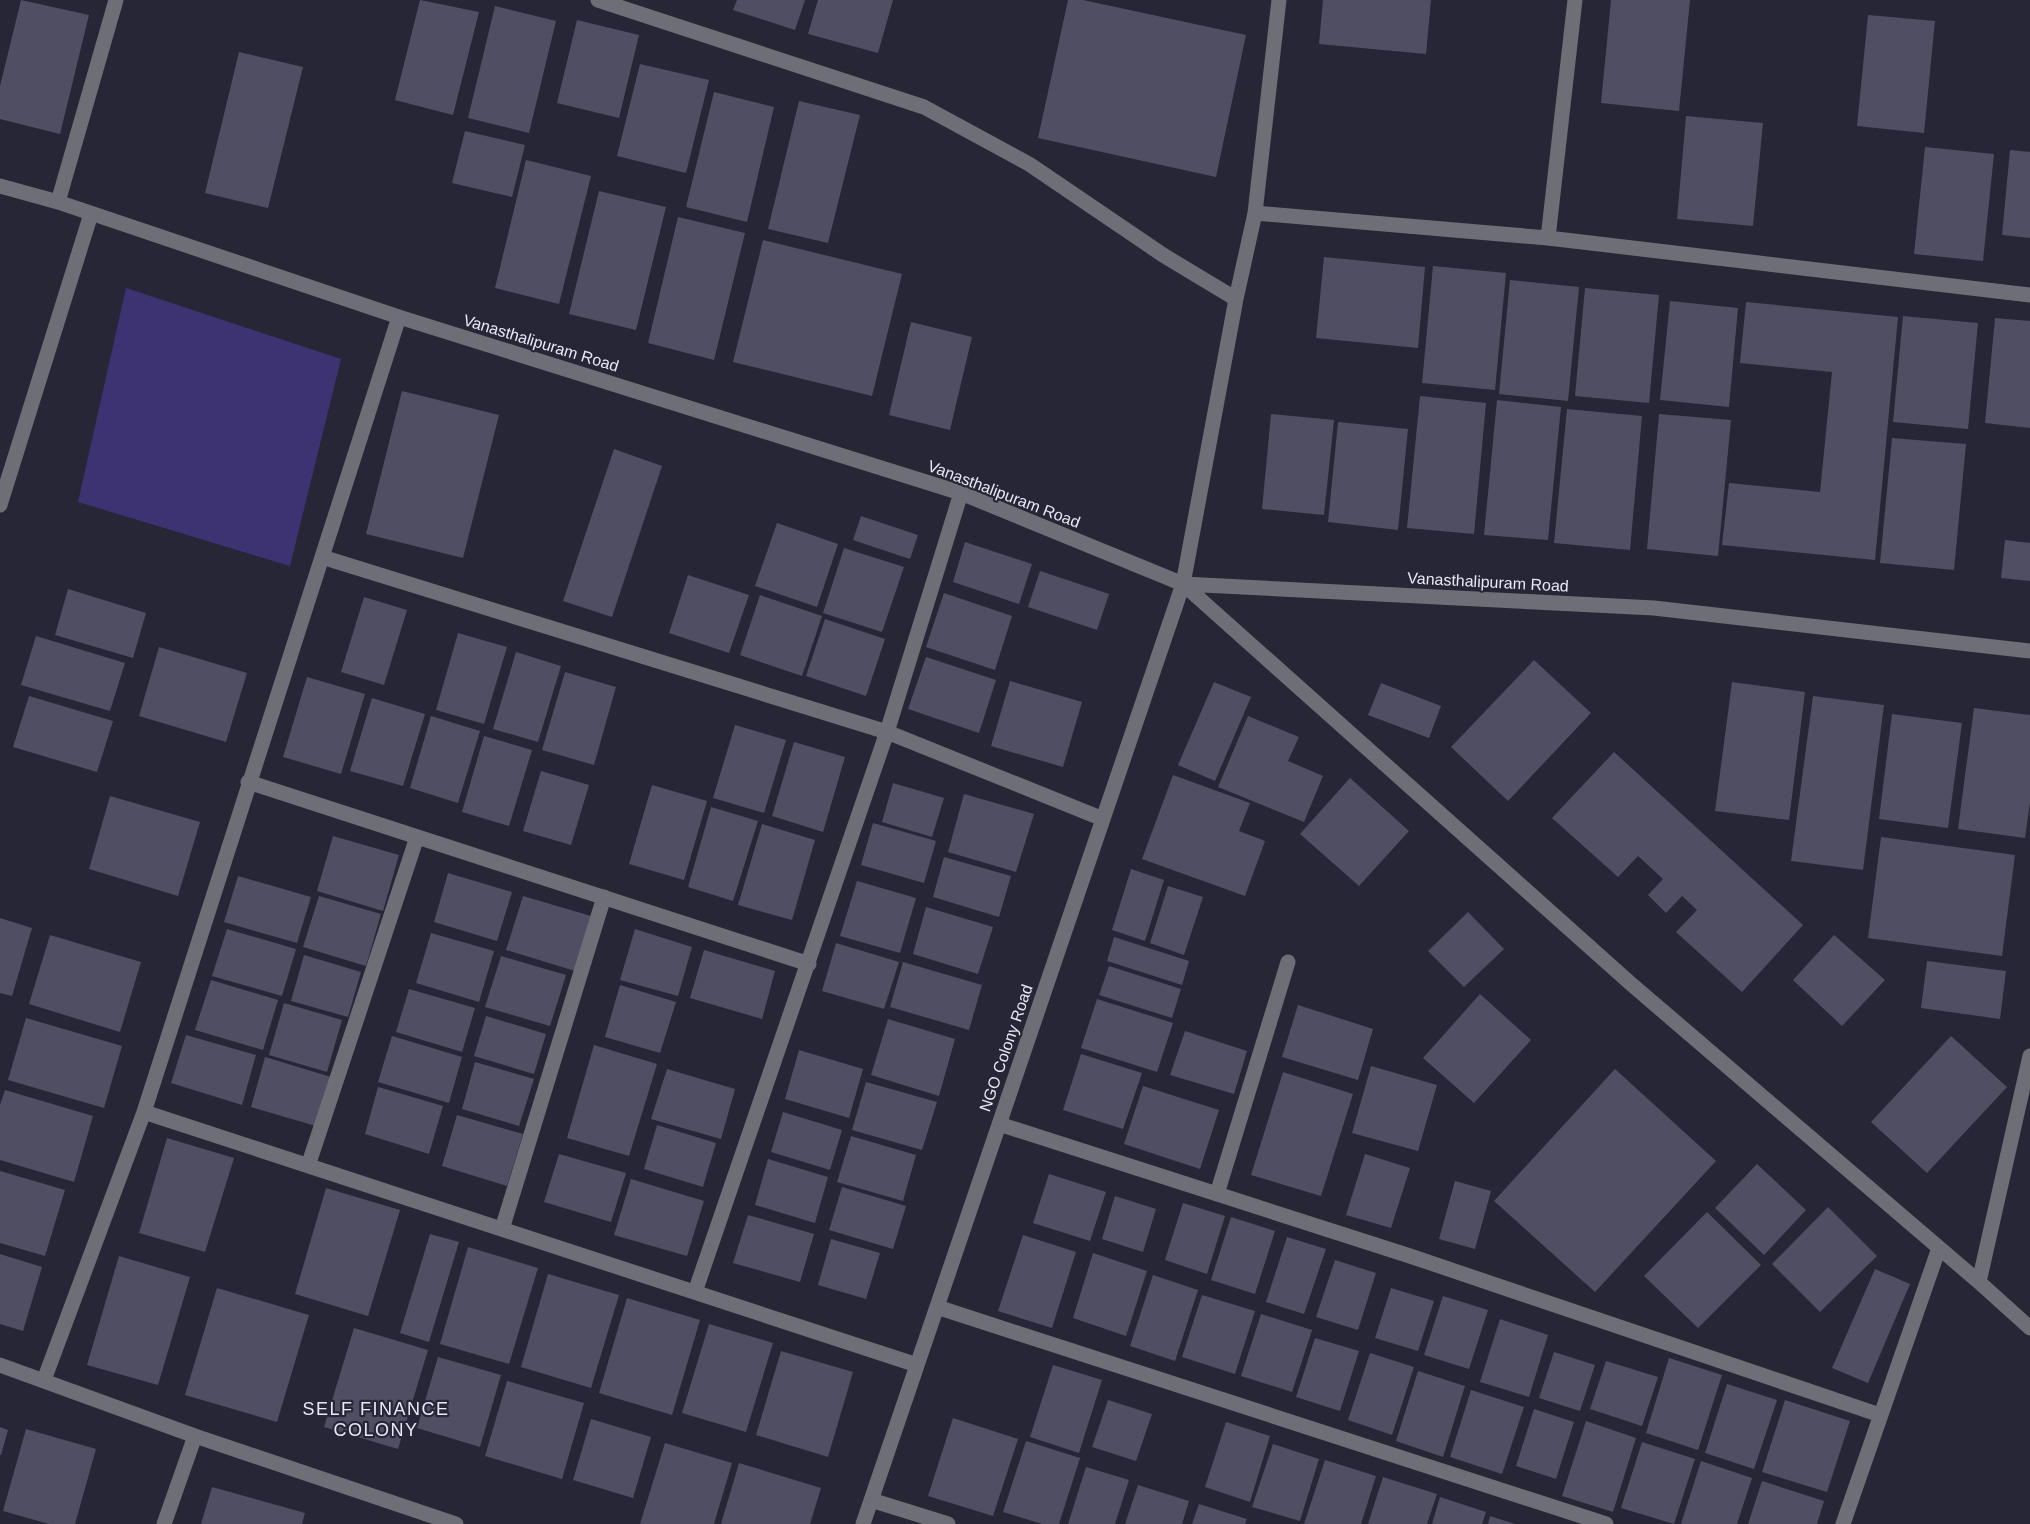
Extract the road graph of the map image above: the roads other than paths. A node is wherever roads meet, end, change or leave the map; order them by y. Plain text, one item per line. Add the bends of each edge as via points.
1 (116, 0) edge
2 (598, 0) edge
3 (1279, 0) edge
4 (1575, 0) edge
5 (0, 186) edge
6 (58, 202) junction
7 (1255, 213) junction
8 (91, 214) junction
9 (1548, 238) junction
10 (2030, 295) edge
11 (1236, 299) junction
12 (399, 317) junction
13 (961, 493) junction
14 (0, 505) edge
15 (322, 557) junction
16 (1183, 584) junction
17 (2030, 651) edge
18 (887, 732) junction
19 (248, 782) junction
20 (1103, 819) junction
21 (417, 837) junction
22 (604, 897) junction
23 (1288, 962) dead end
24 (808, 964) junction
25 (2030, 1056) edge
26 (144, 1112) junction
27 (999, 1124) junction
28 (308, 1166) junction
29 (1216, 1194) junction
30 (502, 1229) junction
31 (1940, 1248) junction
32 (1979, 1282) junction
33 (695, 1292) junction
34 (937, 1307) junction
35 (2030, 1328) edge
36 (0, 1365) edge
37 (917, 1365) junction
38 (44, 1380) junction
39 (1880, 1415) junction
40 (195, 1436) junction
41 (871, 1500) junction
42 (164, 1524) edge
43 (456, 1524) edge
44 (863, 1524) edge
45 (948, 1524) edge
46 (1606, 1524) edge
47 (1843, 1524) edge

1 - 6 street
2 - 11 street via 924,107 1029,164
3 - 7 street, NGO Colony Road
4 - 9 street
5 - 6 street, Vanasthalipuram Road
6 - 8 street, Vanasthalipuram Road
7 - 9 street
7 - 11 street, NGO Colony Road
8 - 12 street, Vanasthalipuram Road
8 - 14 street
9 - 10 street
11 - 16 street, NGO Colony Road
12 - 13 street, Vanasthalipuram Road
12 - 15 street
13 - 16 street, Vanasthalipuram Road
13 - 18 street
15 - 18 street
15 - 19 street
16 - 17 street, Vanasthalipuram Road via 1654,608
16 - 20 street, NGO Colony Road
16 - 31 street via 1629,983
18 - 20 street
18 - 24 street
19 - 21 street
19 - 26 street
20 - 27 street, NGO Colony Road
21 - 22 street
21 - 28 street
22 - 24 street
22 - 30 street
23 - 29 street
24 - 33 street
25 - 32 street
26 - 28 street
26 - 38 street
27 - 29 street
27 - 34 street, NGO Colony Road
28 - 30 street
29 - 39 street
30 - 33 street
31 - 32 street
31 - 39 street
32 - 35 street
33 - 37 street
34 - 37 street, NGO Colony Road
34 - 46 street
36 - 38 street
37 - 41 street, NGO Colony Road
38 - 40 street
39 - 47 street
40 - 42 street
40 - 43 street
41 - 44 street, NGO Colony Road
41 - 45 street

